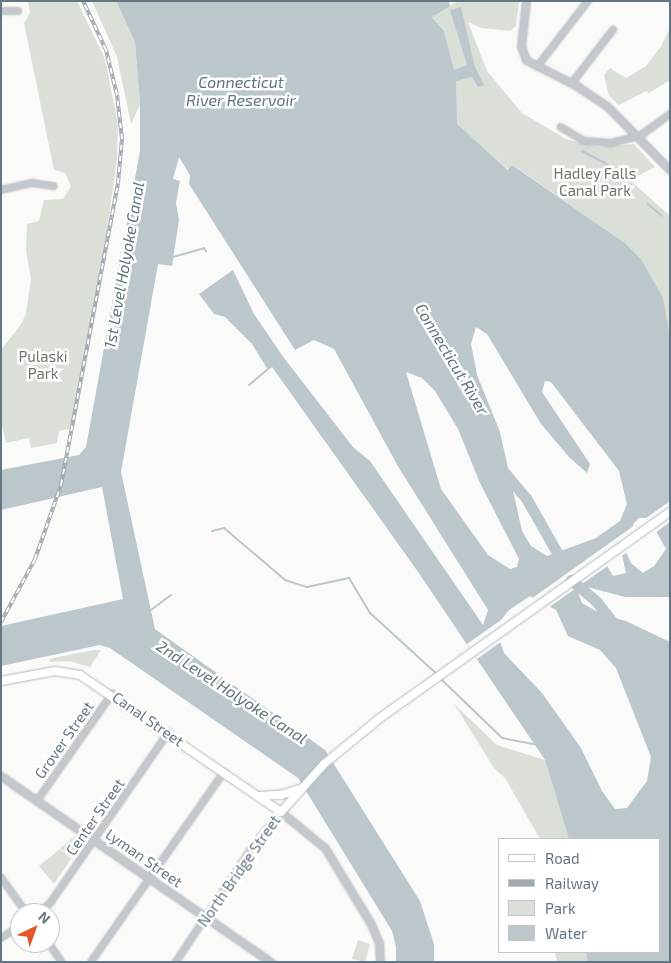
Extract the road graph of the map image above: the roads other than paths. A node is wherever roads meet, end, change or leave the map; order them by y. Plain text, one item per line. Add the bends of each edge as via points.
1 (526, 1) edge
2 (588, 1) edge
3 (1, 11) edge
4 (18, 11) dead end
5 (613, 30) dead end
6 (537, 67) junction
7 (572, 83) junction
8 (670, 114) edge
9 (562, 127) dead end
10 (640, 136) junction
11 (670, 170) edge
12 (54, 186) dead end
13 (1, 190) edge
14 (670, 512) edge
15 (1, 681) edge
16 (112, 694) junction
17 (168, 733) junction
18 (224, 772) junction
19 (1, 776) edge
20 (301, 788) junction
21 (258, 796) junction
22 (37, 801) junction
23 (281, 812) junction
24 (94, 840) junction
25 (1, 877) edge
26 (150, 879) junction
27 (20, 903) edge
28 (50, 903) edge
29 (207, 918) junction
30 (91, 962) edge
31 (176, 962) edge
32 (271, 962) edge
33 (380, 962) edge

1 - 6 street via 521,50 526,60
2 - 6 street
3 - 4 street
5 - 7 street
6 - 7 street
7 - 10 street via 608,107
8 - 10 street
9 - 10 street via 575,137 593,143 611,143
10 - 11 street
12 - 13 street via 32,183
14 - 20 main road, North Bridge Street via 421,688 336,754
15 - 16 main road, Canal Street via 66,671 88,678
16 - 17 main road, Canal Street
16 - 22 street, Grover Street
17 - 18 main road, Canal Street
17 - 24 street, Center Street
18 - 21 main road, Canal Street
18 - 26 street
19 - 22 street, Lyman Street
20 - 21 main road via 280,795
20 - 23 main road, North Bridge Street
21 - 23 main road, Canal Street
22 - 24 street, Lyman Street
23 - 29 street, North Bridge Street via 251,849
23 - 33 street via 325,848 371,924 379,943
24 - 26 street, Lyman Street
24 - 28 street, Center Street
25 - 27 street
26 - 29 street, Lyman Street
26 - 30 street
29 - 31 street, North Bridge Street
29 - 32 street, Lyman Street

